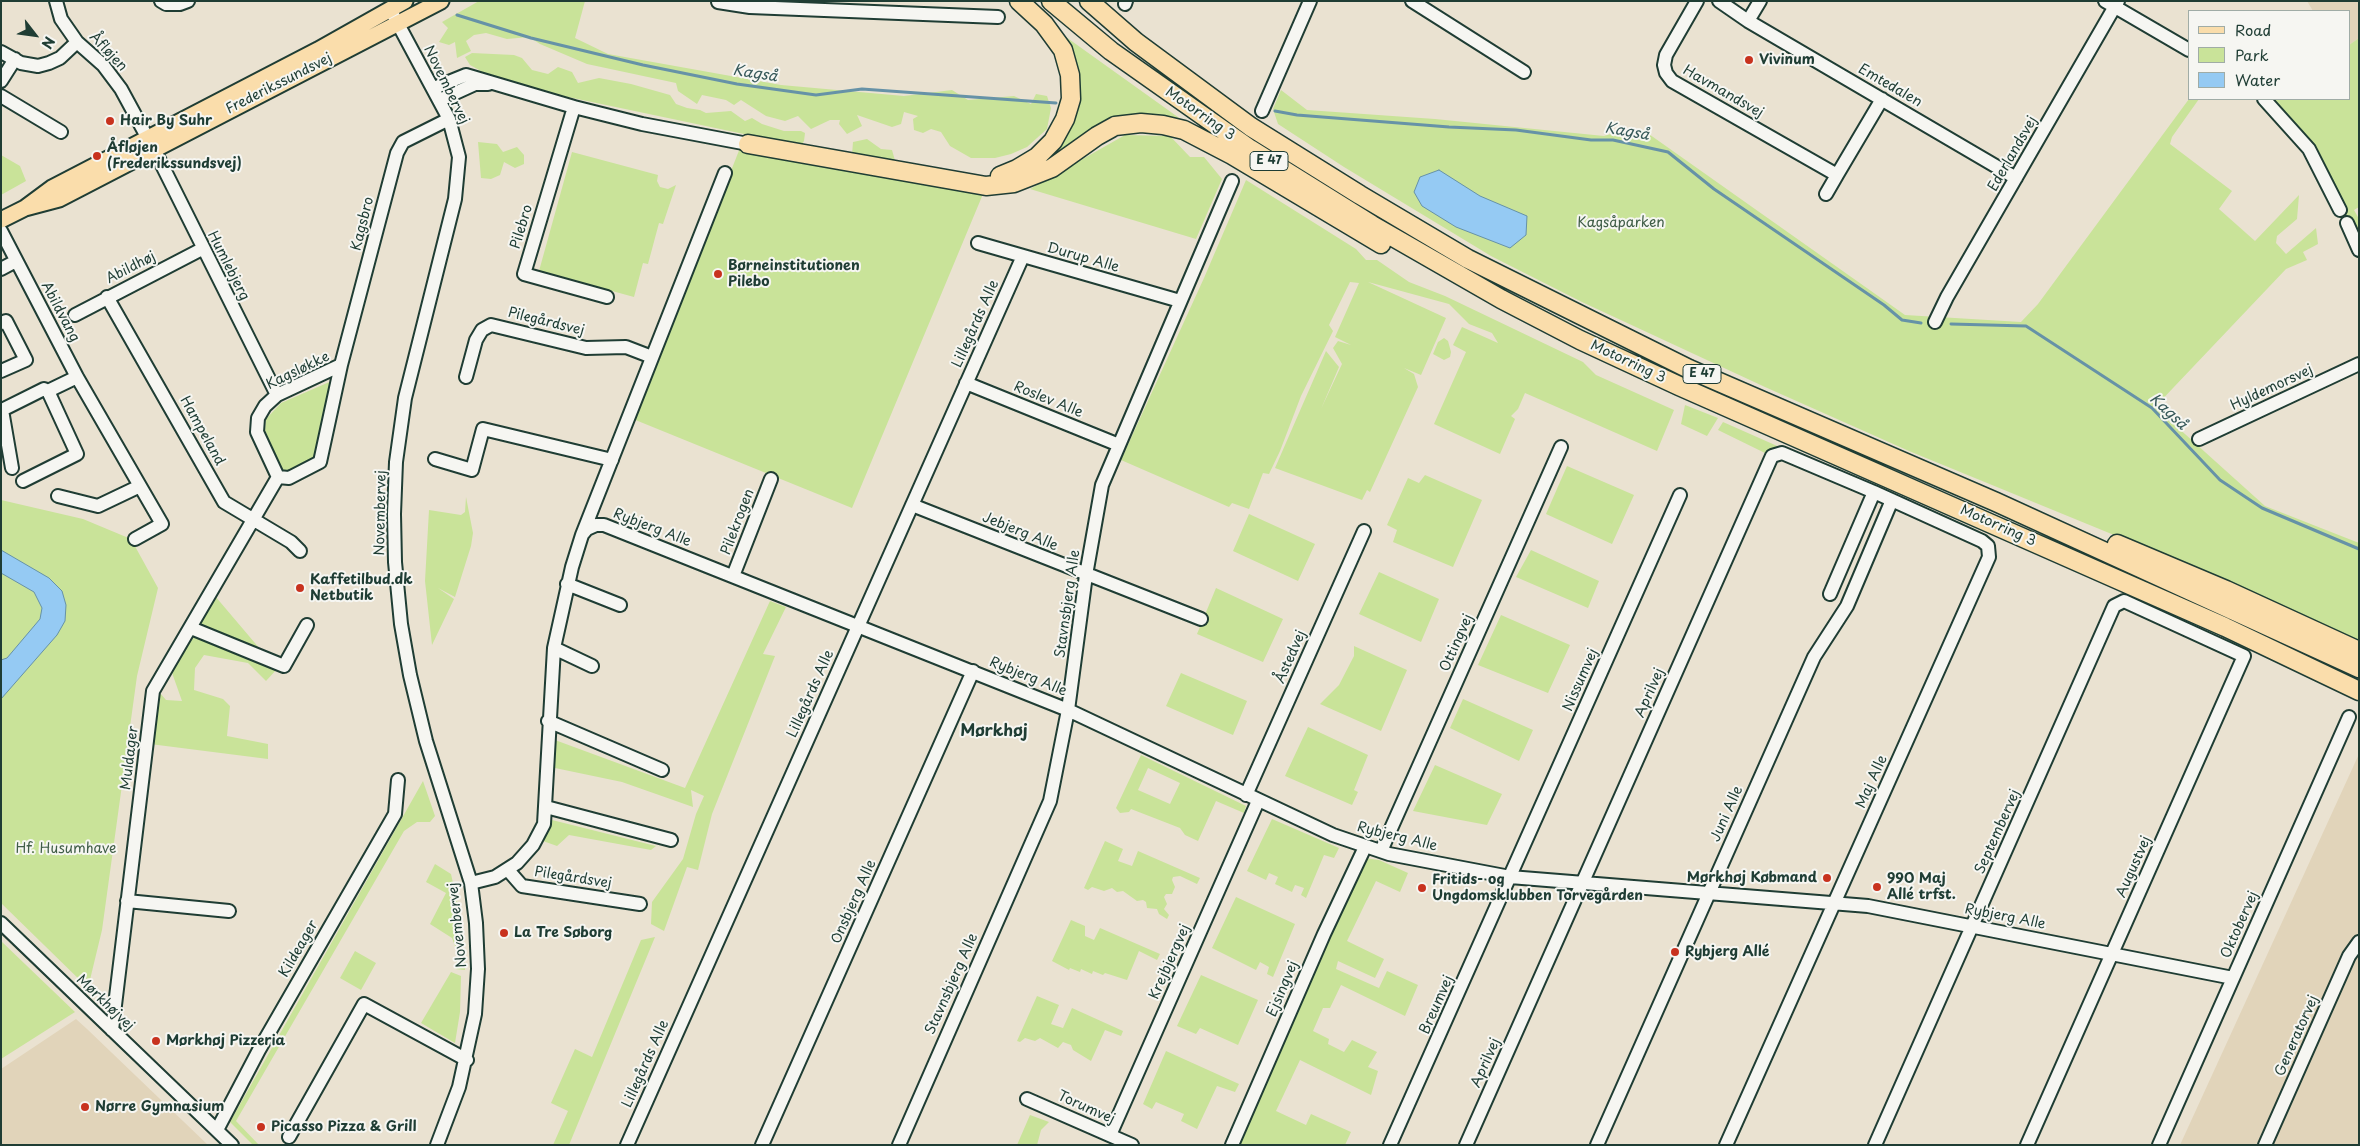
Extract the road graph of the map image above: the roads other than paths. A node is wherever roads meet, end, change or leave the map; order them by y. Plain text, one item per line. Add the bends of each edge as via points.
1 (56, 1) edge
2 (161, 1) edge
3 (188, 1) edge
4 (405, 1) edge
5 (441, 1) edge
6 (1019, 1) edge
7 (1051, 1) edge
8 (1089, 1) edge
9 (1310, 1) edge
10 (1412, 1) edge
11 (1697, 1) edge
12 (1719, 1) edge
13 (1760, 1) edge
14 (718, 2) edge
15 (2113, 3) edge
16 (390, 9) junction
17 (998, 17) dead end
18 (1748, 21) junction
19 (399, 25) junction
20 (77, 42) junction
21 (2188, 49) edge
22 (1, 52) edge
23 (15, 59) junction
24 (1524, 72) dead end
25 (1, 81) edge
26 (498, 85) junction
27 (434, 88) junction
28 (1, 96) edge
29 (1882, 99) junction
30 (440, 100) junction
31 (2265, 100) edge
32 (574, 107) junction
33 (1262, 111) dead end
34 (449, 119) junction
35 (61, 132) dead end
36 (151, 144) junction
37 (748, 144) joint
38 (725, 173) dead end
39 (1837, 175) junction
40 (2016, 178) junction
41 (968, 181) junction
42 (1232, 181) dead end
43 (1826, 194) dead end
44 (2340, 210) dead end
45 (1, 220) edge
46 (2347, 223) dead end
47 (1, 231) edge
48 (978, 243) dead end
49 (202, 249) junction
50 (2359, 250) edge
51 (1023, 256) junction
52 (16, 261) junction
53 (1, 268) edge
54 (107, 297) junction
55 (607, 297) dead end
56 (1501, 299) junction
57 (1180, 301) junction
58 (75, 315) dead end
59 (3, 319) edge
60 (1936, 322) dead end
61 (652, 357) junction
62 (2359, 364) edge
63 (341, 365) junction
64 (1, 371) edge
65 (78, 377) junction
66 (466, 377) dead end
67 (966, 383) junction
68 (48, 391) junction
69 (277, 395) junction
70 (1, 410) edge
71 (2199, 439) dead end
72 (1118, 444) junction
73 (1561, 447) dead end
74 (435, 459) dead end
75 (612, 460) junction
76 (12, 468) dead end
77 (278, 477) junction
78 (771, 479) dead end
79 (23, 481) dead end
80 (140, 486) junction
81 (1874, 492) junction
82 (1680, 495) dead end
83 (58, 496) dead end
84 (1892, 500) junction
85 (1996, 502) junction
86 (912, 505) junction
87 (254, 520) junction
88 (1364, 531) dead end
89 (582, 535) junction
90 (135, 539) dead end
91 (300, 551) dead end
92 (1086, 575) junction
93 (733, 576) junction
94 (567, 584) junction
95 (1830, 594) dead end
96 (620, 604) dead end
97 (1201, 619) dead end
98 (307, 625) dead end
99 (858, 626) junction
100 (191, 628) junction
101 (2189, 631) joint
102 (554, 648) junction
103 (2359, 651) edge
104 (592, 666) dead end
105 (2359, 668) edge
106 (973, 671) junction
107 (2359, 692) edge
108 (1068, 710) junction
109 (2349, 717) dead end
110 (548, 721) junction
111 (662, 770) dead end
112 (398, 780) dead end
113 (1246, 795) junction
114 (1258, 801) junction
115 (546, 808) junction
116 (671, 840) dead end
117 (1365, 847) junction
118 (1381, 851) junction
119 (508, 870) junction
120 (1510, 877) junction
121 (1582, 882) junction
122 (471, 883) junction
123 (1709, 892) junction
124 (127, 901) junction
125 (1834, 902) junction
126 (640, 904) dead end
127 (229, 911) dead end
128 (1, 924) edge
129 (1973, 925) junction
130 (2359, 942) edge
131 (2112, 954) junction
132 (2233, 978) junction
133 (112, 1030) junction
134 (467, 1060) junction
135 (1027, 1099) dead end
136 (217, 1130) junction
137 (1110, 1135) junction
138 (289, 1137) dead end
139 (232, 1145) edge
140 (437, 1145) edge
141 (627, 1145) edge
142 (762, 1145) edge
143 (899, 1145) edge
144 (1132, 1145) edge
145 (1232, 1145) edge
146 (1390, 1145) edge
147 (1466, 1145) edge
148 (1597, 1145) edge
149 (1726, 1145) edge
150 (1875, 1145) edge
151 (2027, 1145) edge
152 (2159, 1145) edge
153 (2265, 1145) edge

1 - 20 street, Åfløjen via 61,19
2 - 3 street via 166,4
4 - 16 main road, Frederikssundsvej
5 - 19 main road, Frederikssundsvej
6 - 41 highway via 1044,24 1063,50 1071,99 1053,141 1037,157 995,178
7 - 56 highway, Motorring 3 / E 47 via 1111,52 1250,149 1372,225
8 - 85 highway, Motorring 3 / E 47 via 1136,42 1251,126 1360,196 1468,259 1689,369
9 - 33 street
10 - 24 street
11 - 39 street, Havmandsvej via 1666,55 1664,65 1672,81
12 - 18 street, Emtedalen
13 - 18 street
14 - 17 street via 750,7
15 - 21 street
15 - 40 street, Ederlandsvej
16 - 19 street, Novembervej
16 - 36 main road, Frederikssundsvej
18 - 29 street, Emtedalen
19 - 27 street, Novembervej
19 - 36 main road, Frederikssundsvej
20 - 23 street via 49,63 38,66
20 - 36 street, Åfløjen via 103,65 120,87
22 - 23 street
23 - 25 street
26 - 27 street via 466,74
26 - 30 street via 475,84
26 - 32 street
27 - 30 street, Novembervej
28 - 35 street
29 - 39 street
29 - 40 street, Emtedalen
30 - 34 street, Novembervej
31 - 44 street via 2309,149
32 - 37 street
32 - 55 street, Pilebro via 524,274
34 - 63 street, Kagsbro via 403,142 396,153
34 - 122 street, Novembervej via 459,157 458,176 405,398 396,470 395,562 410,675 426,741
36 - 45 main road, Frederikssundsvej via 58,199 25,208
36 - 49 street, Humlebjerg
37 - 41 highway
38 - 61 street, Pilegårdsvej
39 - 43 street
40 - 60 street, Ederlandsvej via 1947,297
41 - 56 highway via 986,186 1014,183 1052,168 1115,126 1141,122 1162,125 1184,130 1232,155 1432,272
42 - 57 street, Stavnsbjerg Alle
46 - 50 street
47 - 52 street, Abildvang
48 - 51 street, Durup Alle
49 - 54 street, Abildhøj
49 - 69 street, Humlebjerg
51 - 57 street, Durup Alle
51 - 67 street, Lillegårds Alle
52 - 53 street
52 - 65 street, Abildvang
54 - 58 street, Abildhøj
54 - 87 street, Hampeland via 224,502
56 - 107 highway, Motorring 3 / E 47 via 1678,386 2225,627
57 - 72 street, Stavnsbjerg Alle
59 - 64 street via 26,360
61 - 66 street, Pilegårdsvej via 626,347 586,348 491,325 482,330 476,340
61 - 75 street, Pilegårdsvej
62 - 71 street, Hyldemorsvej
63 - 69 street, Kagsløkke
63 - 77 street, Kagsløkke via 320,462 289,478
65 - 68 street
65 - 80 street, Abildvang
67 - 72 street, Roslev Alle
67 - 86 street, Lillegårds Alle
68 - 70 street via 44,389
68 - 79 street via 76,454
69 - 77 street, Kagsløkke via 258,418 257,432
70 - 76 street
72 - 92 street, Stavnsbjerg Alle via 1102,484
73 - 118 street, Ottingvej
74 - 75 street via 472,470 483,429
75 - 89 street, Pilegårdsvej
77 - 87 street
78 - 93 street, Pilekrogen
80 - 83 street via 98,506
80 - 90 street, Abildvang via 162,524
81 - 84 street, Maj Alle
81 - 95 street
81 - 121 street, Aprilvej via 1782,452 1772,456
82 - 120 street, Nissumvej
84 - 123 street, Juni Alle via 1847,606 1814,657
84 - 125 street, Maj Alle via 1982,540 1988,546 1989,557
85 - 103 highway via 2070,525 2226,590
85 - 105 highway, Motorring 3 / E 47
86 - 92 street, Jebjerg Alle
86 - 99 street, Lillegårds Alle
87 - 91 street, Hampeland
87 - 100 street, Muldager
88 - 113 street, Åstedvej
89 - 93 street, Rybjerg Alle via 587,529 604,525
89 - 94 street, Pilegårdsvej
92 - 97 street, Jebjerg Alle
92 - 108 street, Stavnsbjerg Alle
93 - 99 street, Rybjerg Alle
94 - 96 street
94 - 102 street, Pilegårdsvej
98 - 100 street via 284,666
99 - 106 street, Rybjerg Alle
99 - 141 street, Lillegårds Alle
100 - 124 street, Muldager via 153,691
101 - 129 street, Septembervej via 2124,601 2114,606
101 - 131 street, Augustvej via 2244,656
102 - 104 street
102 - 110 street, Pilegårdsvej
106 - 108 street, Rybjerg Alle
106 - 142 street, Onsbjerg Alle
108 - 113 street, Rybjerg Alle
108 - 143 street, Stavnsbjerg Alle via 1050,801
109 - 132 street, Oktobervej
110 - 111 street
110 - 115 street, Pilegårdsvej
112 - 136 street, Kildeager via 395,814 259,1050
113 - 114 street, Rybjerg Alle
114 - 117 street, Rybjerg Alle
114 - 137 street, Krejbjergvej
115 - 116 street
115 - 119 street, Pilegårdsvej via 544,824 534,846
117 - 118 street, Rybjerg Alle
117 - 145 street, Ejsingvej
118 - 120 street, Rybjerg Alle
119 - 122 street, Pilegårdsvej
119 - 126 street, Pilegårdsvej via 522,886
120 - 121 street, Rybjerg Alle
120 - 146 street, Breumvej
121 - 123 street, Rybjerg Alle
121 - 147 street, Aprilvej
122 - 134 street, Novembervej via 478,969 476,1014
123 - 125 street, Rybjerg Alle
123 - 148 street, Juni Alle
124 - 127 street
124 - 133 street, Muldager
125 - 129 street, Rybjerg Alle
125 - 149 street, Maj Alle
128 - 133 street, Mørkhøjvej
129 - 131 street, Rybjerg Alle
129 - 150 street, Septembervej
130 - 153 street, Generatorvej via 2349,956
131 - 132 street, Rybjerg Alle
131 - 151 street, Augustvej
132 - 152 street, Oktobervej
133 - 136 street, Mørkhøjvej
134 - 138 street via 364,1004
134 - 140 street, Novembervej via 451,1114
135 - 137 street, Torumvej
136 - 139 street, Mørkhøjvej
137 - 144 street, Torumvej

